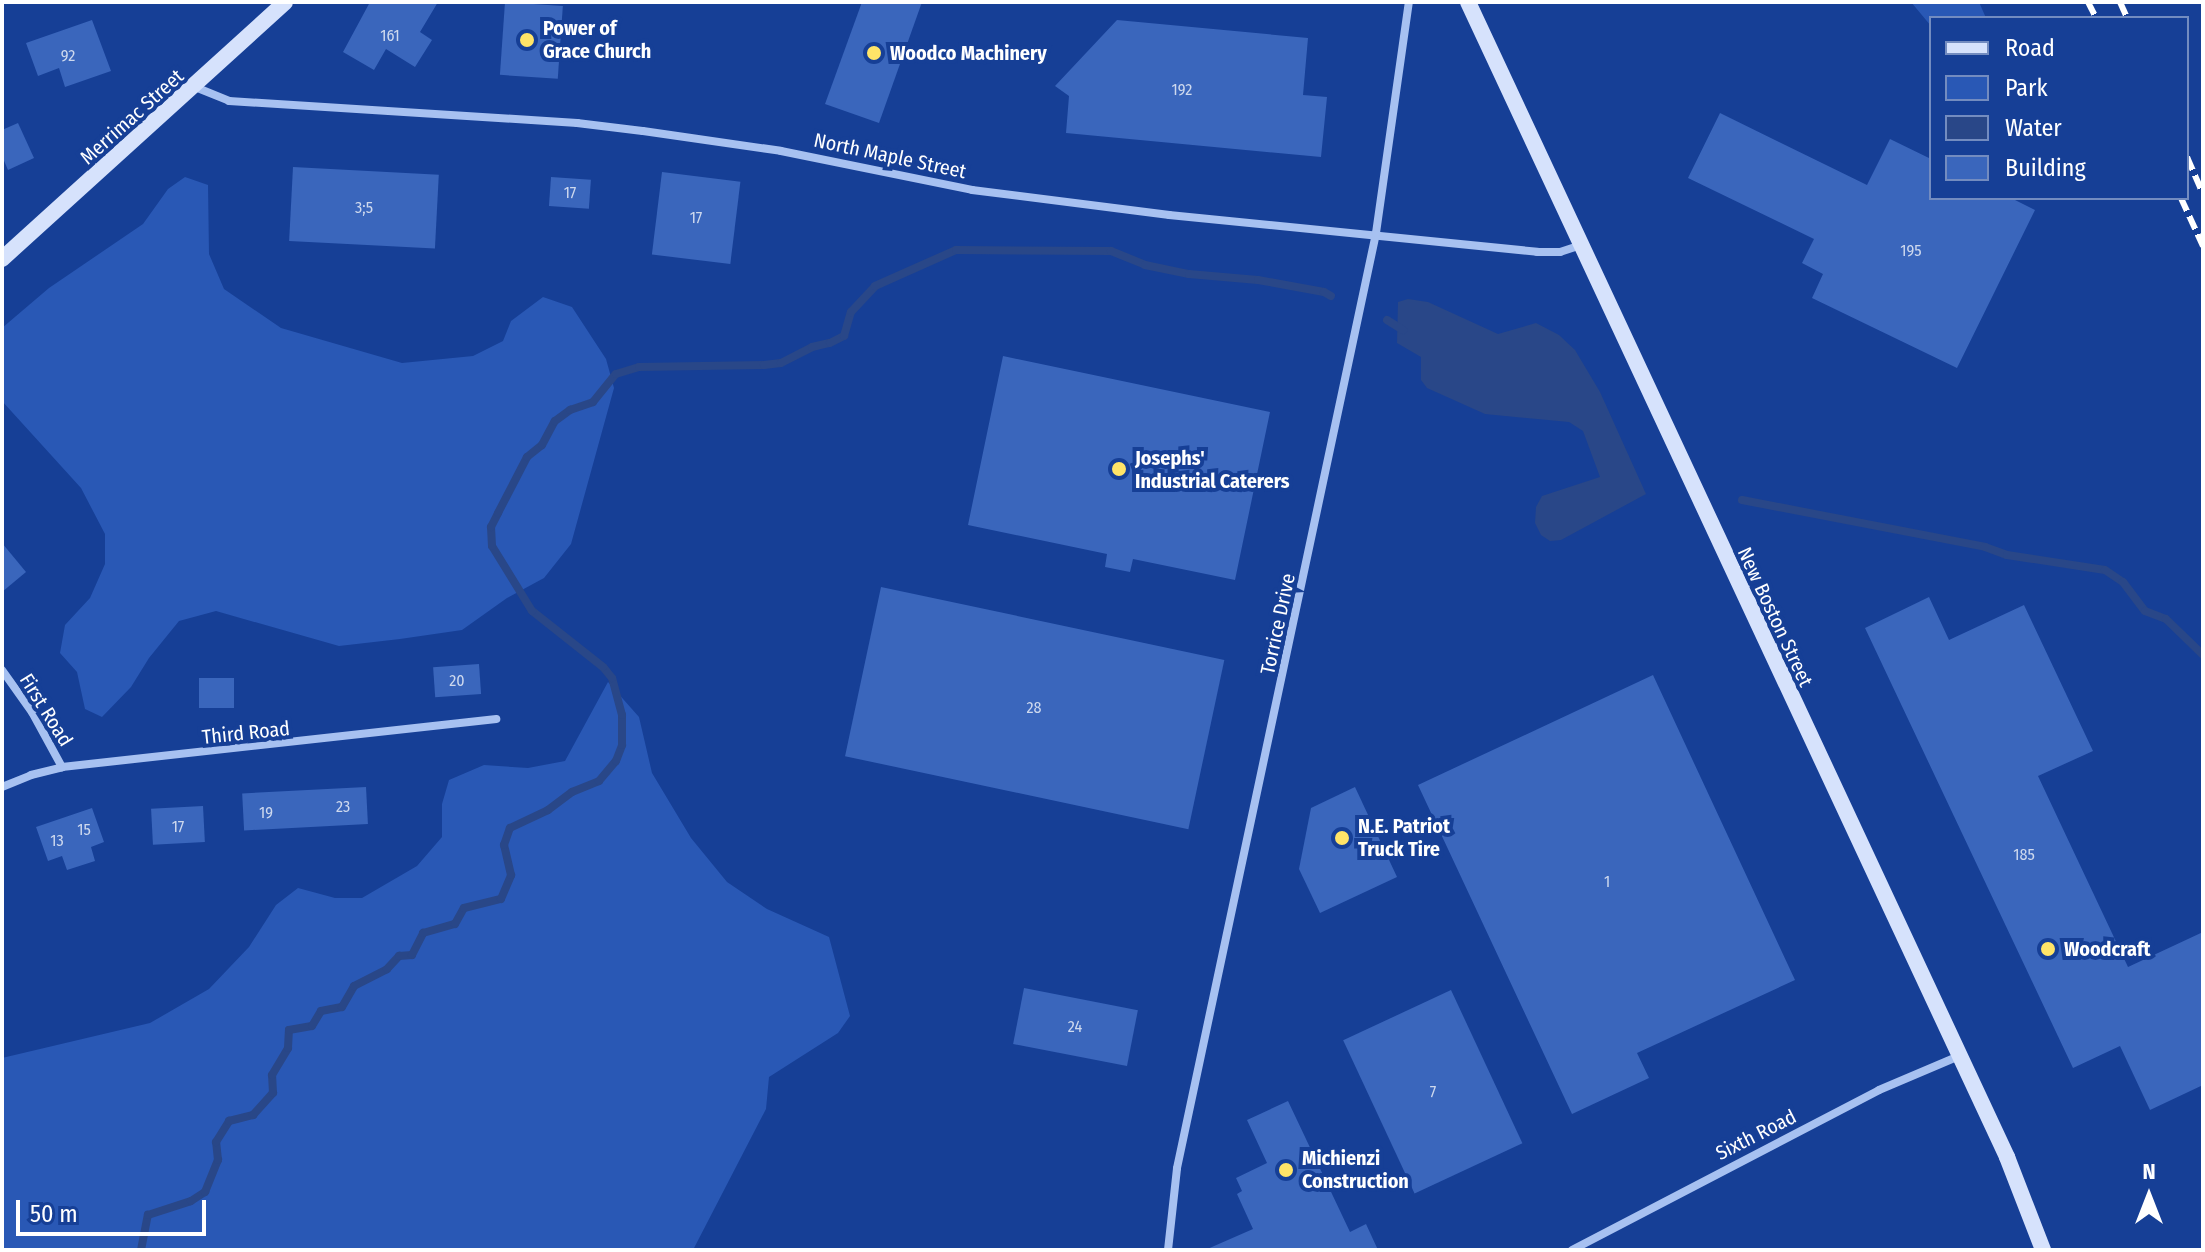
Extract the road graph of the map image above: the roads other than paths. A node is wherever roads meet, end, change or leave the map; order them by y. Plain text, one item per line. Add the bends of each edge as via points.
1 (285, 2) edge
2 (1409, 2) edge
3 (1468, 2) edge
4 (195, 87) junction
5 (1376, 233) junction
6 (1579, 246) junction
7 (3, 252) edge
8 (2, 670) edge
9 (496, 719) dead end
10 (62, 767) junction
11 (2, 787) edge
12 (1959, 1056) junction
13 (1168, 1250) edge
14 (1572, 1250) edge
15 (2043, 1250) edge

1 - 4 main road, Merrimac Street
2 - 5 street, Torrice Drive
3 - 6 main road, New Boston Street
4 - 5 street, North Maple Street via 229,101 643,131 769,149 972,190 1169,215
4 - 7 main road, Merrimac Street
5 - 6 street, North Maple Street via 1549,253
5 - 13 street, Torrice Drive via 1177,1168
6 - 12 main road, New Boston Street
8 - 10 street, First Road
9 - 10 street, Third Road
10 - 11 street, Third Road
12 - 14 street, Sixth Road via 1879,1090
12 - 15 main road, New Boston Street

